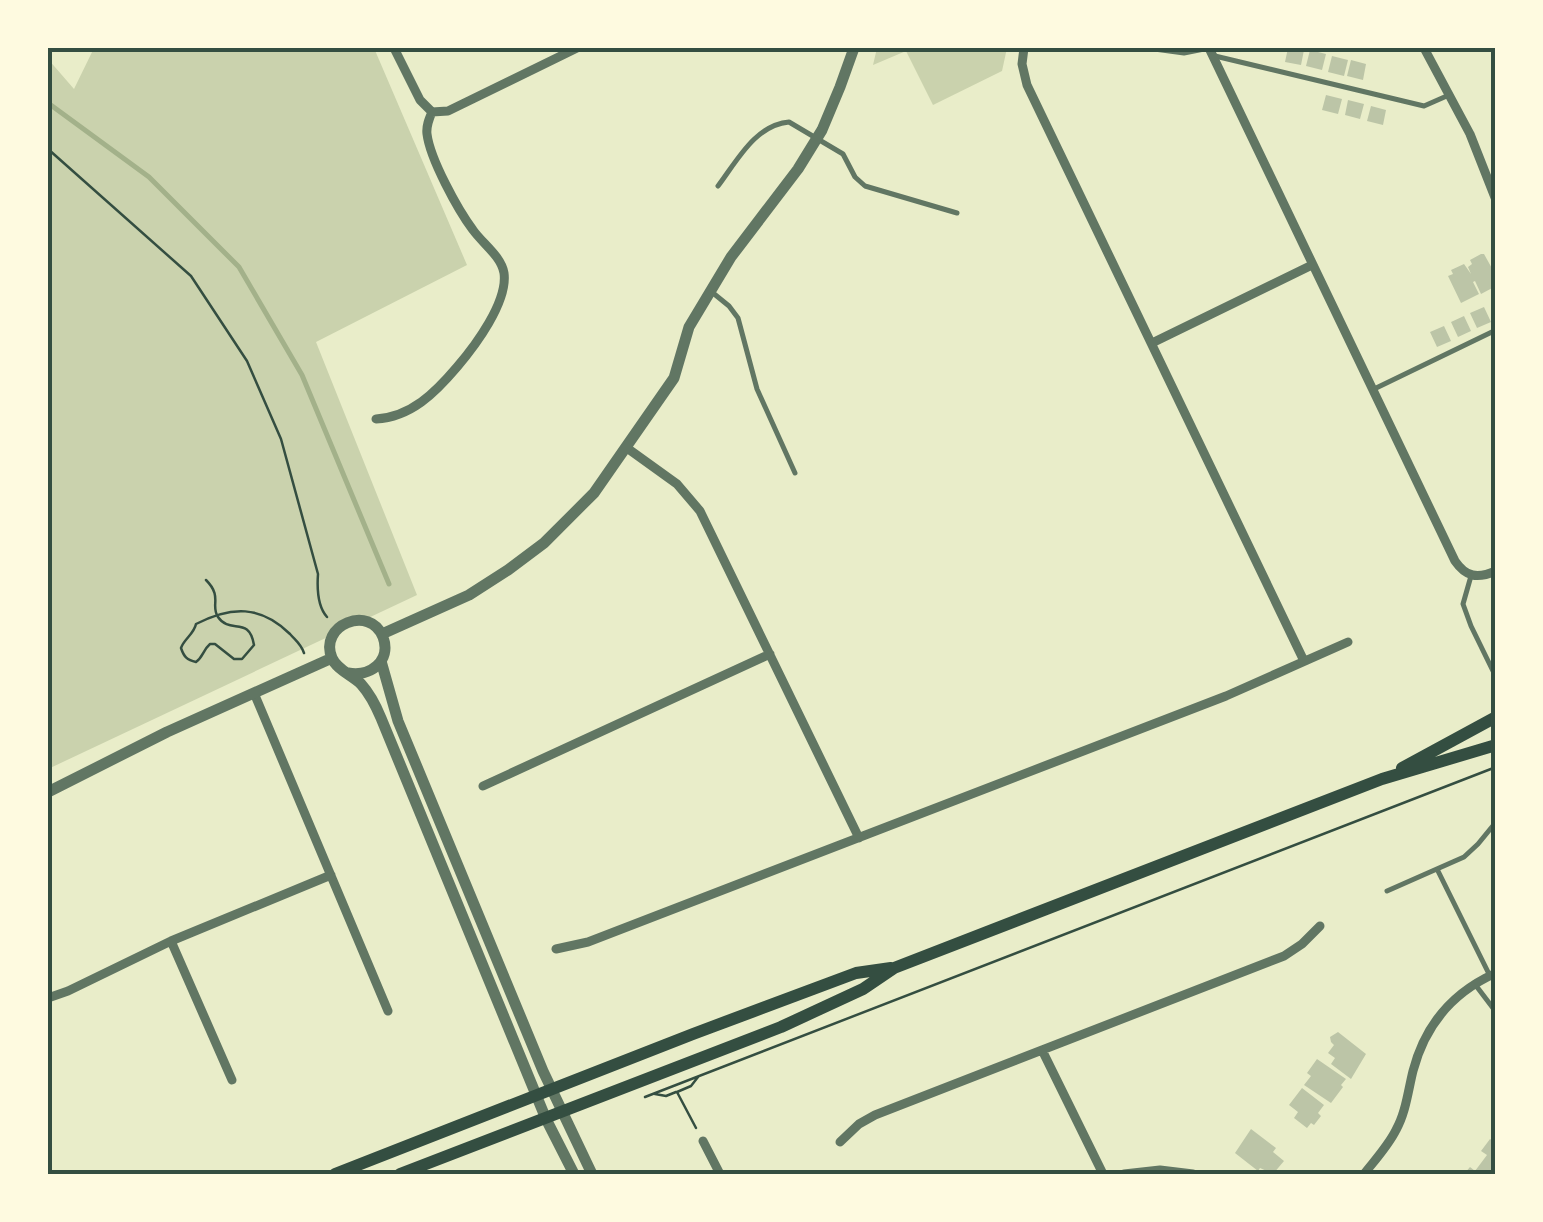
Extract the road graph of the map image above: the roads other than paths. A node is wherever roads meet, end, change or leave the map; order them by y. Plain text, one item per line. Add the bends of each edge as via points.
1 (394, 48) edge
2 (577, 48) edge
3 (854, 48) edge
4 (1024, 48) edge
5 (1147, 48) edge
6 (1424, 48) edge
7 (1210, 50) edge
8 (1450, 96) junction
9 (432, 112) junction
10 (817, 138) junction
11 (718, 186) dead end
12 (1496, 200) edge
13 (956, 213) dead end
14 (1312, 266) junction
15 (711, 291) junction
16 (1496, 330) edge
17 (1152, 344) junction
18 (1372, 390) junction
19 (376, 419) dead end
20 (627, 448) junction
21 (796, 474) dead end
22 (1496, 571) edge
23 (1471, 576) junction
24 (382, 634) junction
25 (1348, 642) dead end
26 (770, 654) junction
27 (332, 658) junction
28 (382, 661) junction
29 (1304, 661) junction
30 (1493, 670) dead end
31 (348, 673) junction
32 (254, 693) junction
33 (1496, 717) edge
34 (1496, 745) edge
35 (1382, 779) junction
36 (483, 786) dead end
37 (48, 792) edge
38 (1496, 822) edge
39 (858, 838) junction
40 (1438, 870) junction
41 (330, 875) junction
42 (1387, 891) dead end
43 (1320, 926) dead end
44 (171, 941) junction
45 (556, 949) dead end
46 (894, 968) junction
47 (1493, 975) edge
48 (1474, 983) junction
49 (48, 998) edge
50 (388, 1011) dead end
51 (1496, 1012) edge
52 (1042, 1050) junction
53 (232, 1080) dead end
54 (551, 1090) junction
55 (536, 1096) junction
56 (561, 1112) junction
57 (546, 1119) junction
58 (703, 1140) road end
59 (840, 1142) dead end
60 (334, 1174) edge
61 (400, 1174) edge
62 (574, 1174) edge
63 (592, 1174) edge
64 (720, 1174) edge
65 (1104, 1174) edge
66 (1124, 1174) edge
67 (1193, 1174) edge
68 (1364, 1174) edge

1 - 9 street
2 - 9 street via 448,111
3 - 10 street
4 - 17 street via 1027,85
5 - 7 lane
6 - 8 street
7 - 8 lane via 1424,106
7 - 14 street
8 - 12 street
9 - 19 street via 430,146 460,210 503,269 502,290 481,335 438,388 407,412
10 - 11 lane via 789,122 764,129
10 - 13 lane via 844,154 865,186
10 - 15 street
14 - 17 street
14 - 18 street
15 - 20 street via 684,338 674,378
15 - 21 lane via 738,318 757,389
16 - 18 lane
17 - 29 street
18 - 23 street via 1455,561
20 - 24 street via 582,506 528,556 469,595
20 - 26 street via 677,484 700,511
22 - 23 street
23 - 30 lane via 1463,604
24 - 27 street via 369,622 346,622 332,638
24 - 28 street
25 - 29 street
26 - 36 street
26 - 39 street
27 - 31 street
27 - 32 street
28 - 31 street via 370,672
28 - 54 street via 398,721
29 - 39 street
31 - 55 street via 382,718
32 - 37 street
32 - 41 street
33 - 35 main road
34 - 35 main road
35 - 46 main road
38 - 40 lane via 1471,852
39 - 45 street
40 - 42 lane
40 - 47 lane
41 - 44 street
41 - 50 street
43 - 52 street via 1284,956
44 - 49 street
44 - 53 street
46 - 54 main road via 856,973
46 - 56 main road via 863,990 780,1027
47 - 48 street
48 - 51 lane
48 - 68 street via 1430,1032 1396,1132
52 - 59 street via 875,1115
52 - 65 street
54 - 55 main road
54 - 56 street
55 - 57 street
55 - 60 main road
56 - 57 main road
56 - 63 street
57 - 61 main road
57 - 62 street
58 - 64 street
66 - 67 street

